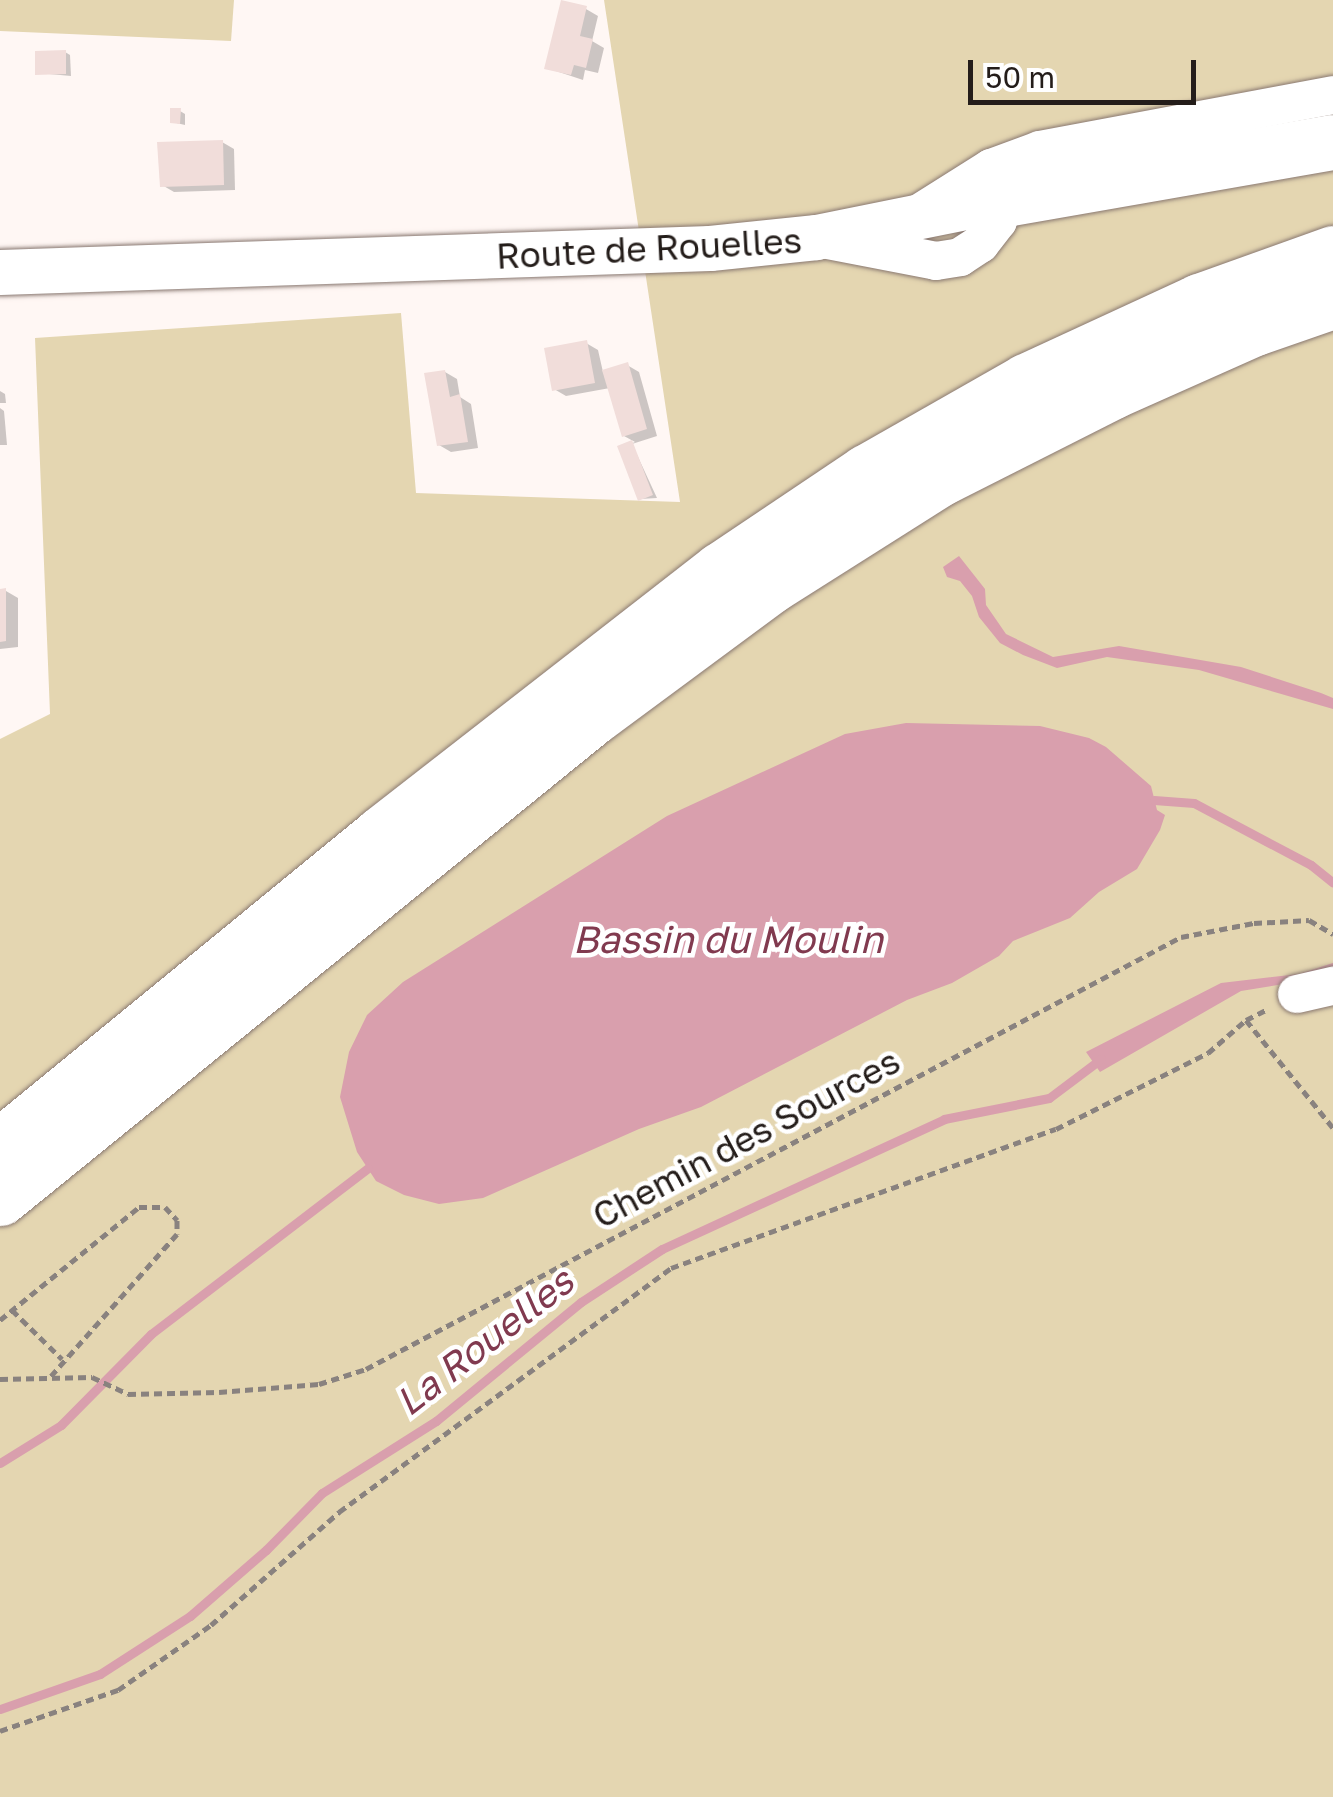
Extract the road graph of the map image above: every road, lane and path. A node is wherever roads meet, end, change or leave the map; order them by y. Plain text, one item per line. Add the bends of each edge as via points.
1 (1333, 95) edge
2 (1333, 142) edge
3 (993, 184) junction
4 (816, 238) junction
5 (1333, 253) edge
6 (0, 272) edge
7 (1333, 301) edge
8 (1333, 934) edge
9 (1315, 990) edge
10 (1246, 1020) junction
11 (1333, 1128) edge
12 (0, 1146) edge
13 (0, 1198) edge
14 (12, 1310) junction
15 (0, 1320) edge
16 (62, 1359) junction
17 (51, 1376) junction
18 (0, 1379) edge
19 (0, 1731) edge

1 - 3 street via 1040,150
2 - 3 highway
3 - 4 street via 912,218
3 - 4 street, Route de Rouelles via 998,221 960,257 936,261
4 - 6 street, Route de Rouelles via 408,261
5 - 12 highway via 1199,302 1026,381 866,472 736,559 382,833
7 - 13 highway via 1111,392 941,478 770,586 578,730
8 - 17 path, Chemin des Sources via 1309,920 1181,937 366,1369 319,1384 128,1394 92,1378
9 - 10 path
10 - 11 path
10 - 19 path via 1208,1053 1056,1129 671,1268 340,1512 196,1636 118,1690
14 - 15 path
14 - 16 path
14 - 16 path via 139,1207 165,1206 177,1220 177,1234
16 - 17 path
17 - 18 path, Chemin des Sources

